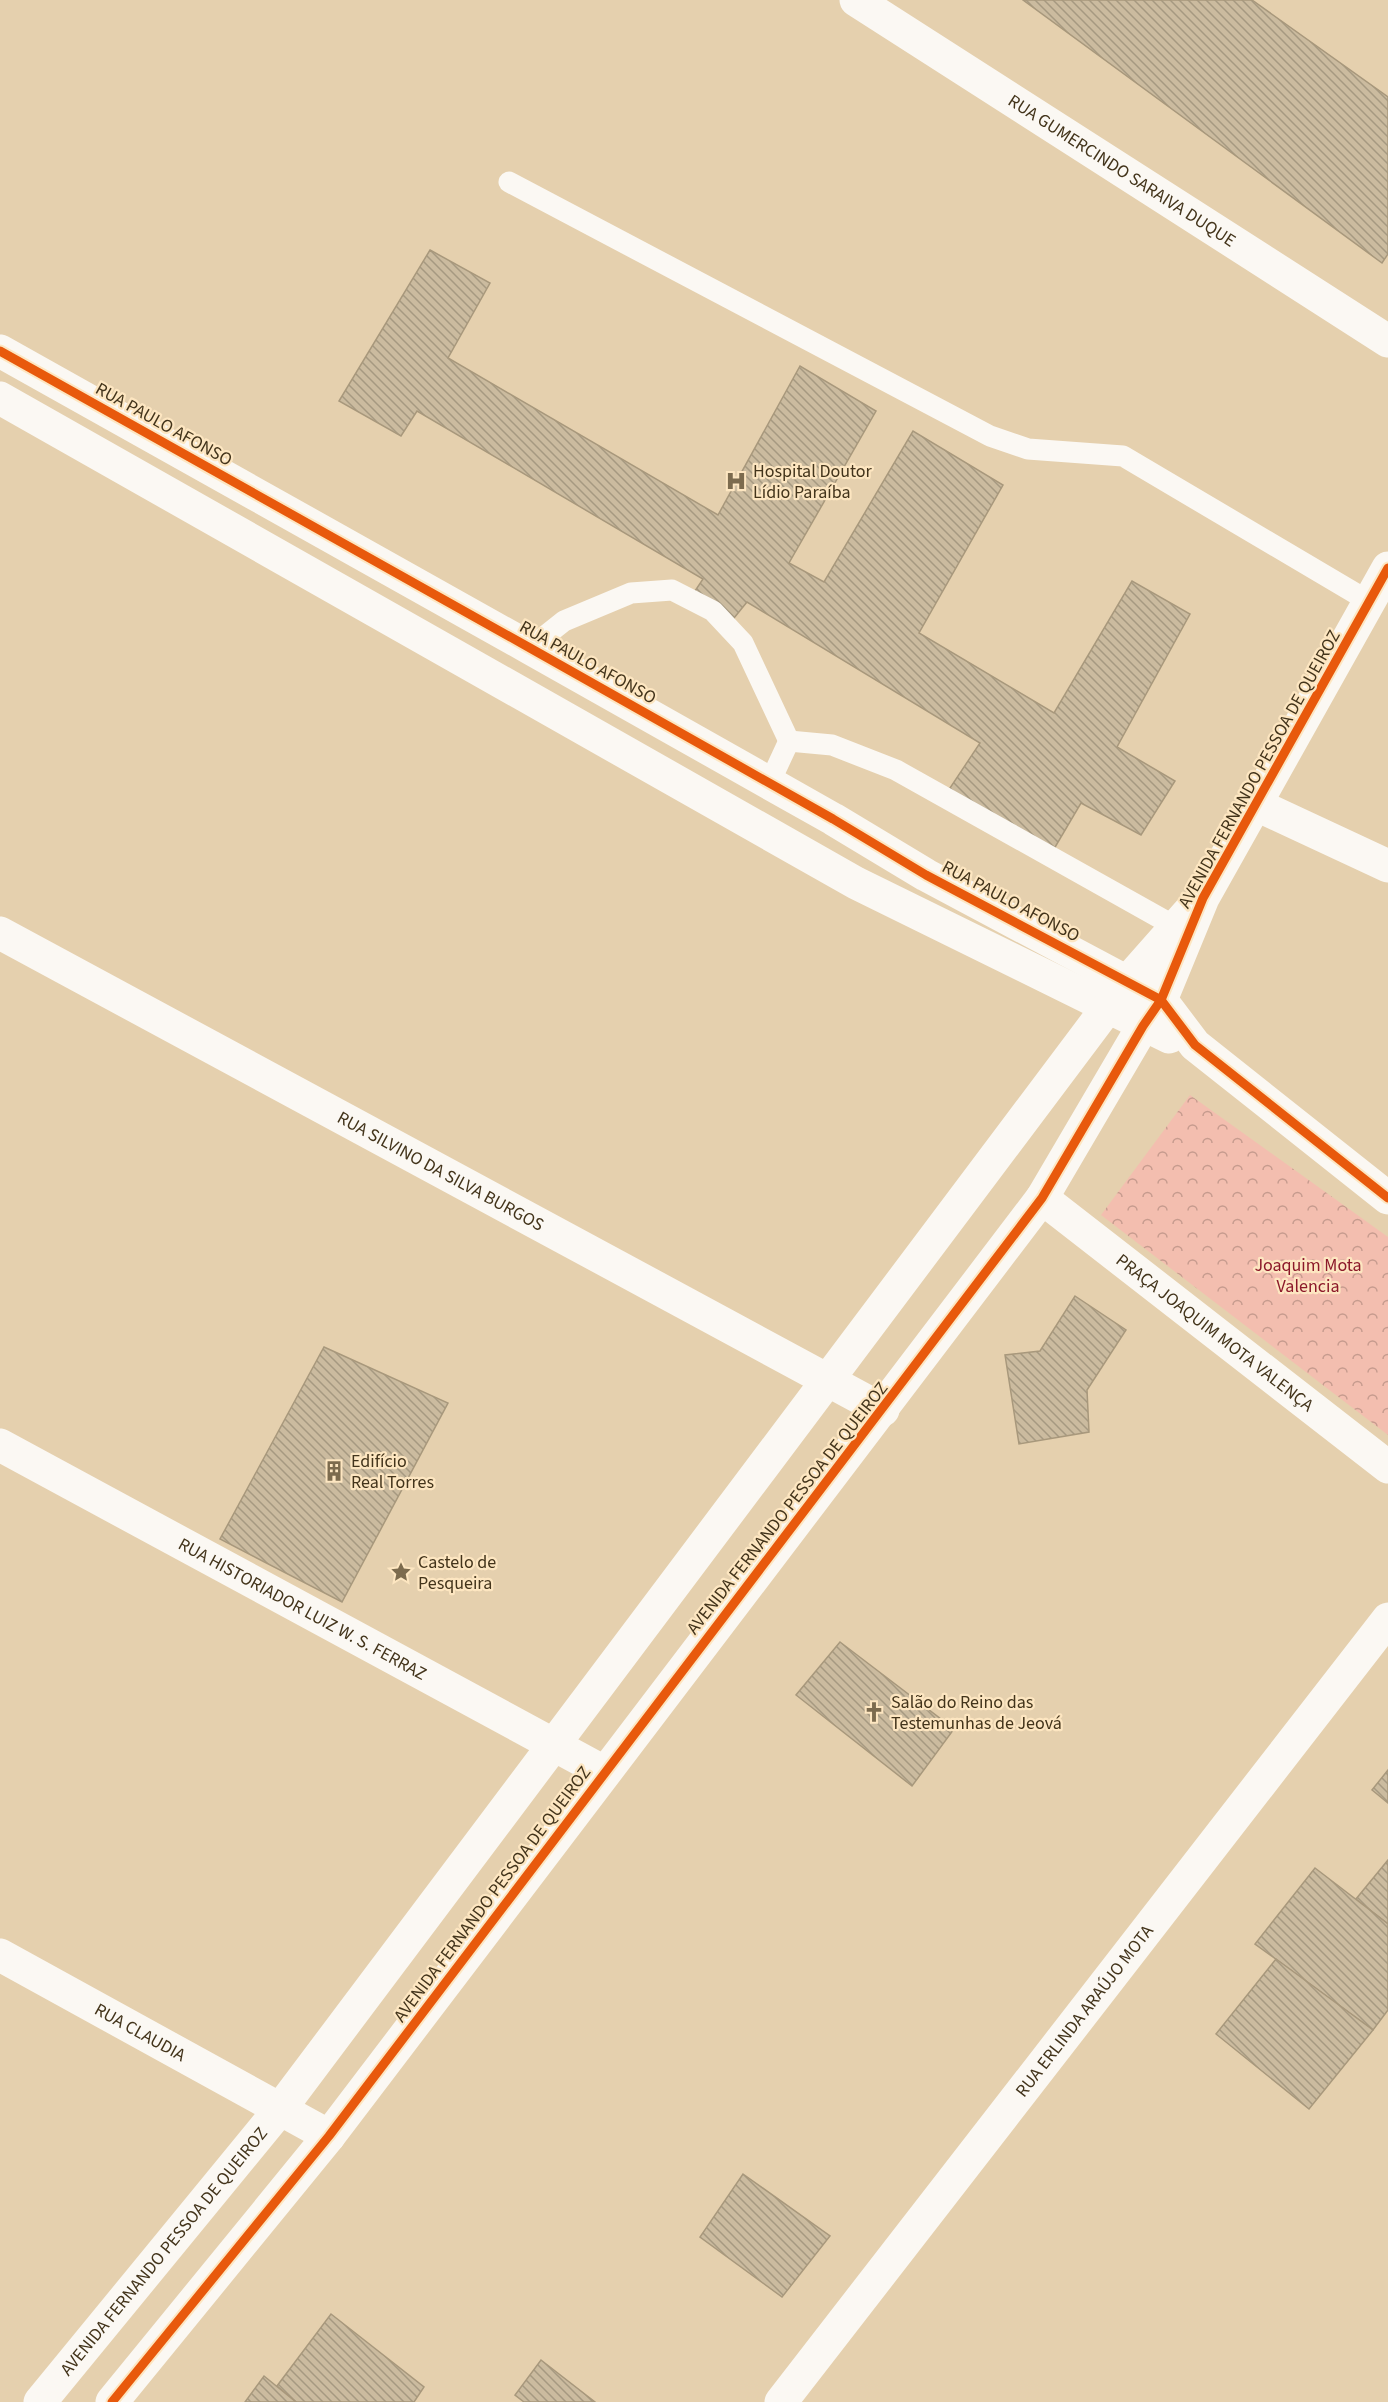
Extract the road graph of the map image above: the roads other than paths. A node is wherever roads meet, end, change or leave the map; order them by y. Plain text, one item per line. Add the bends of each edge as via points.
1 (856, 0) edge
2 (509, 182) dead end
3 (1388, 341) edge
4 (0, 351) edge
5 (74, 393) junction
6 (0, 398) edge
7 (56, 430) junction
8 (1388, 568) edge
9 (1370, 602) junction
10 (454, 606) junction
11 (435, 645) junction
12 (531, 648) junction
13 (789, 741) junction
14 (769, 784) junction
15 (1257, 805) junction
16 (745, 820) junction
17 (1388, 866) edge
18 (1182, 930) junction
19 (0, 933) edge
20 (1128, 981) junction
21 (1107, 1008) junction
22 (1152, 1013) junction
23 (1042, 1198) junction
24 (1388, 1198) edge
25 (827, 1380) junction
26 (883, 1410) junction
27 (0, 1445) edge
28 (1388, 1467) edge
29 (1388, 1619) edge
30 (553, 1745) junction
31 (604, 1772) junction
32 (0, 1955) edge
33 (281, 2108) junction
34 (329, 2136) junction
35 (40, 2402) edge
36 (112, 2402) edge
37 (781, 2402) edge

1 - 3 street, RUA GUMERCINDO SARAIVA DUQUE
2 - 9 lane via 990,436 1028,449 1123,456
4 - 5 street, RUA PAULO AFONSO
5 - 7 street
5 - 10 street, RUA PAULO AFONSO
6 - 7 street
7 - 11 street
8 - 9 street, AVENIDA FERNANDO PESSOA DE QUEIROZ
9 - 15 street, AVENIDA FERNANDO PESSOA DE QUEIROZ
10 - 11 street
10 - 12 street, RUA PAULO AFONSO
11 - 16 street
12 - 13 lane via 564,621 631,593 672,591 713,611 743,643
12 - 14 street, RUA PAULO AFONSO
13 - 14 lane
13 - 18 lane via 832,745 896,770
14 - 16 street
14 - 20 street, RUA PAULO AFONSO via 926,875
15 - 17 street
15 - 18 street, AVENIDA FERNANDO PESSOA DE QUEIROZ
16 - 21 street via 856,883
18 - 20 street, AVENIDA FERNANDO PESSOA DE QUEIROZ
18 - 22 street, AVENIDA FERNANDO PESSOA DE QUEIROZ
19 - 25 street, RUA SILVINO DA SILVA BURGOS
20 - 21 street, AVENIDA FERNANDO PESSOA DE QUEIROZ
20 - 22 street, RUA PAULO AFONSO
21 - 22 street
21 - 25 street, AVENIDA FERNANDO PESSOA DE QUEIROZ
22 - 23 street, AVENIDA FERNANDO PESSOA DE QUEIROZ
22 - 24 street via 1168,1037 1196,1045
23 - 26 street, AVENIDA FERNANDO PESSOA DE QUEIROZ
23 - 28 street, PRAÇA JOAQUIM MOTA VALENÇA
25 - 26 street, RUA SILVINO DA SILVA BURGOS
25 - 30 street, AVENIDA FERNANDO PESSOA DE QUEIROZ
26 - 31 street, AVENIDA FERNANDO PESSOA DE QUEIROZ
27 - 30 street, RUA HISTORIADOR LUIZ W. S. FERRAZ
29 - 37 street, RUA ERLINDA ARAÚJO MOTA
30 - 31 street, RUA HISTORIADOR LUIZ W. S. FERRAZ
30 - 33 street, AVENIDA FERNANDO PESSOA DE QUEIROZ
31 - 34 street, AVENIDA FERNANDO PESSOA DE QUEIROZ
32 - 33 street, RUA CLAUDIA
33 - 34 street, RUA CLAUDIA
33 - 35 street, AVENIDA FERNANDO PESSOA DE QUEIROZ
34 - 36 street, AVENIDA FERNANDO PESSOA DE QUEIROZ

